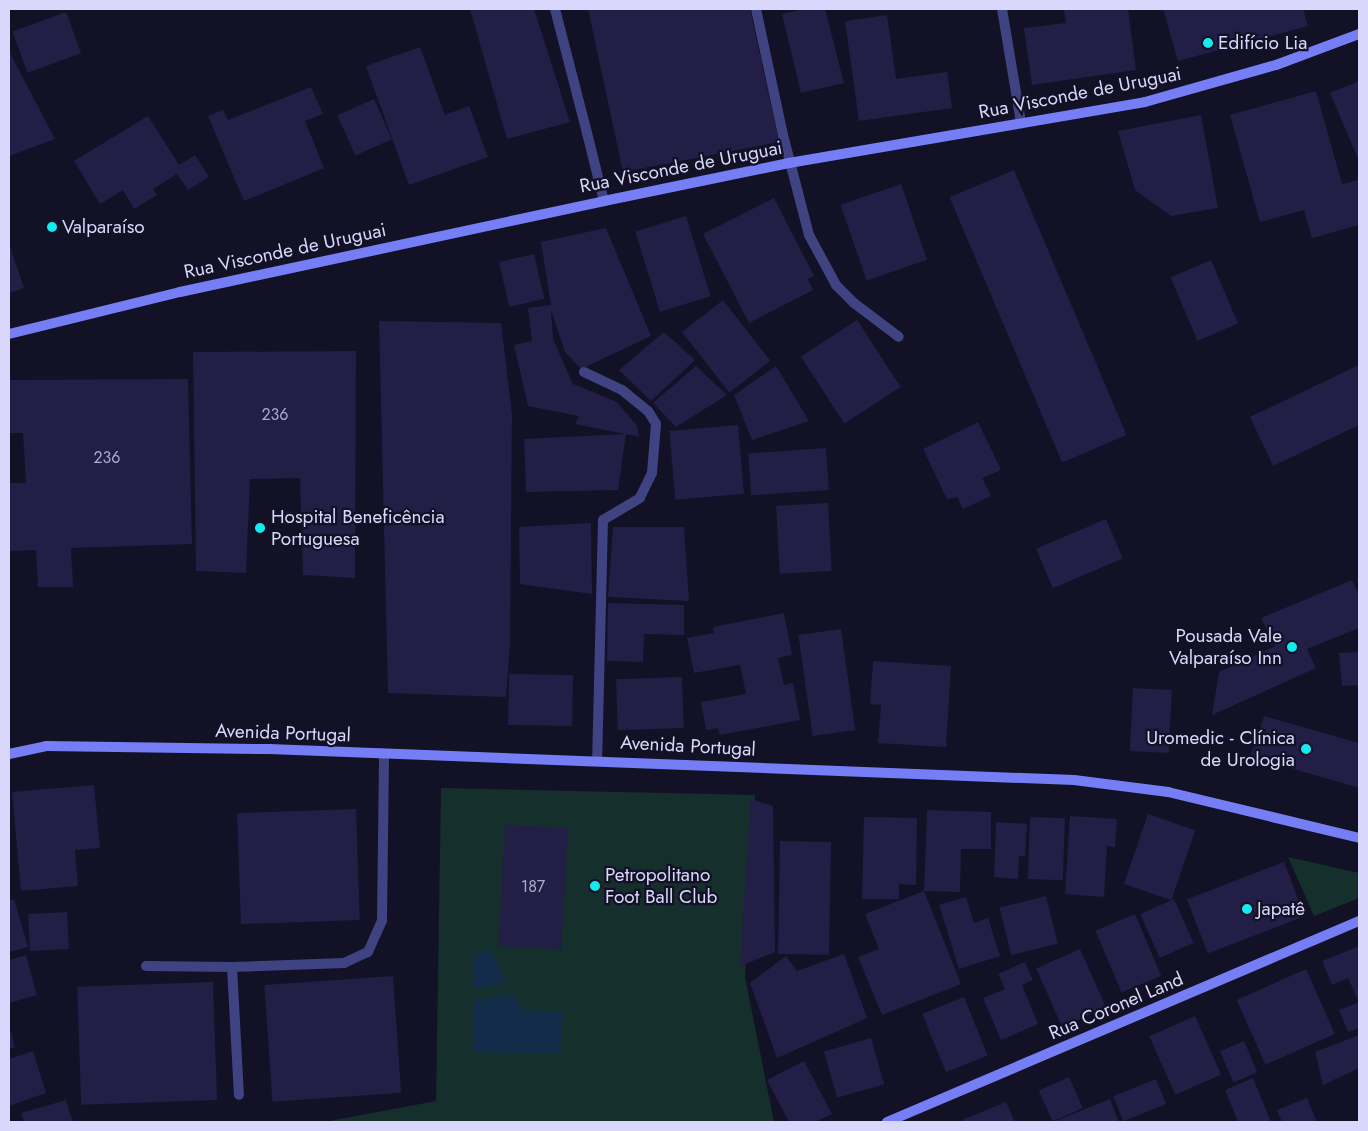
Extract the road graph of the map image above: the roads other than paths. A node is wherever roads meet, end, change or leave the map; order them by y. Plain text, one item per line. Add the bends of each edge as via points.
1 (555, 9) edge
2 (756, 9) edge
3 (1002, 9) edge
4 (1359, 34) edge
5 (1021, 123) junction
6 (789, 163) junction
7 (604, 201) junction
8 (9, 334) edge
9 (899, 336) dead end
10 (584, 372) dead end
11 (9, 754) edge
12 (384, 754) junction
13 (597, 759) junction
14 (1359, 838) edge
15 (1359, 922) edge
16 (146, 966) dead end
17 (232, 967) junction
18 (239, 1095) dead end
19 (887, 1122) edge

1 - 7 street
2 - 6 street
3 - 5 street
4 - 5 street, Rua Visconde de Uruguai via 1276,65 1145,102
5 - 6 street, Rua Visconde de Uruguai
6 - 7 street, Rua Visconde de Uruguai
6 - 9 street via 809,235 836,285 854,303
7 - 8 street, Rua Visconde de Uruguai via 180,292
10 - 13 street via 622,390 648,411 656,424 652,474 640,498 603,520
11 - 12 street, Avenida Portugal via 46,746 269,748
12 - 13 street, Avenida Portugal
12 - 17 street via 382,921 368,952 344,963
13 - 14 street, Avenida Portugal via 1074,780 1168,792
15 - 19 street, Rua Coronel Land
16 - 17 street
17 - 18 street

